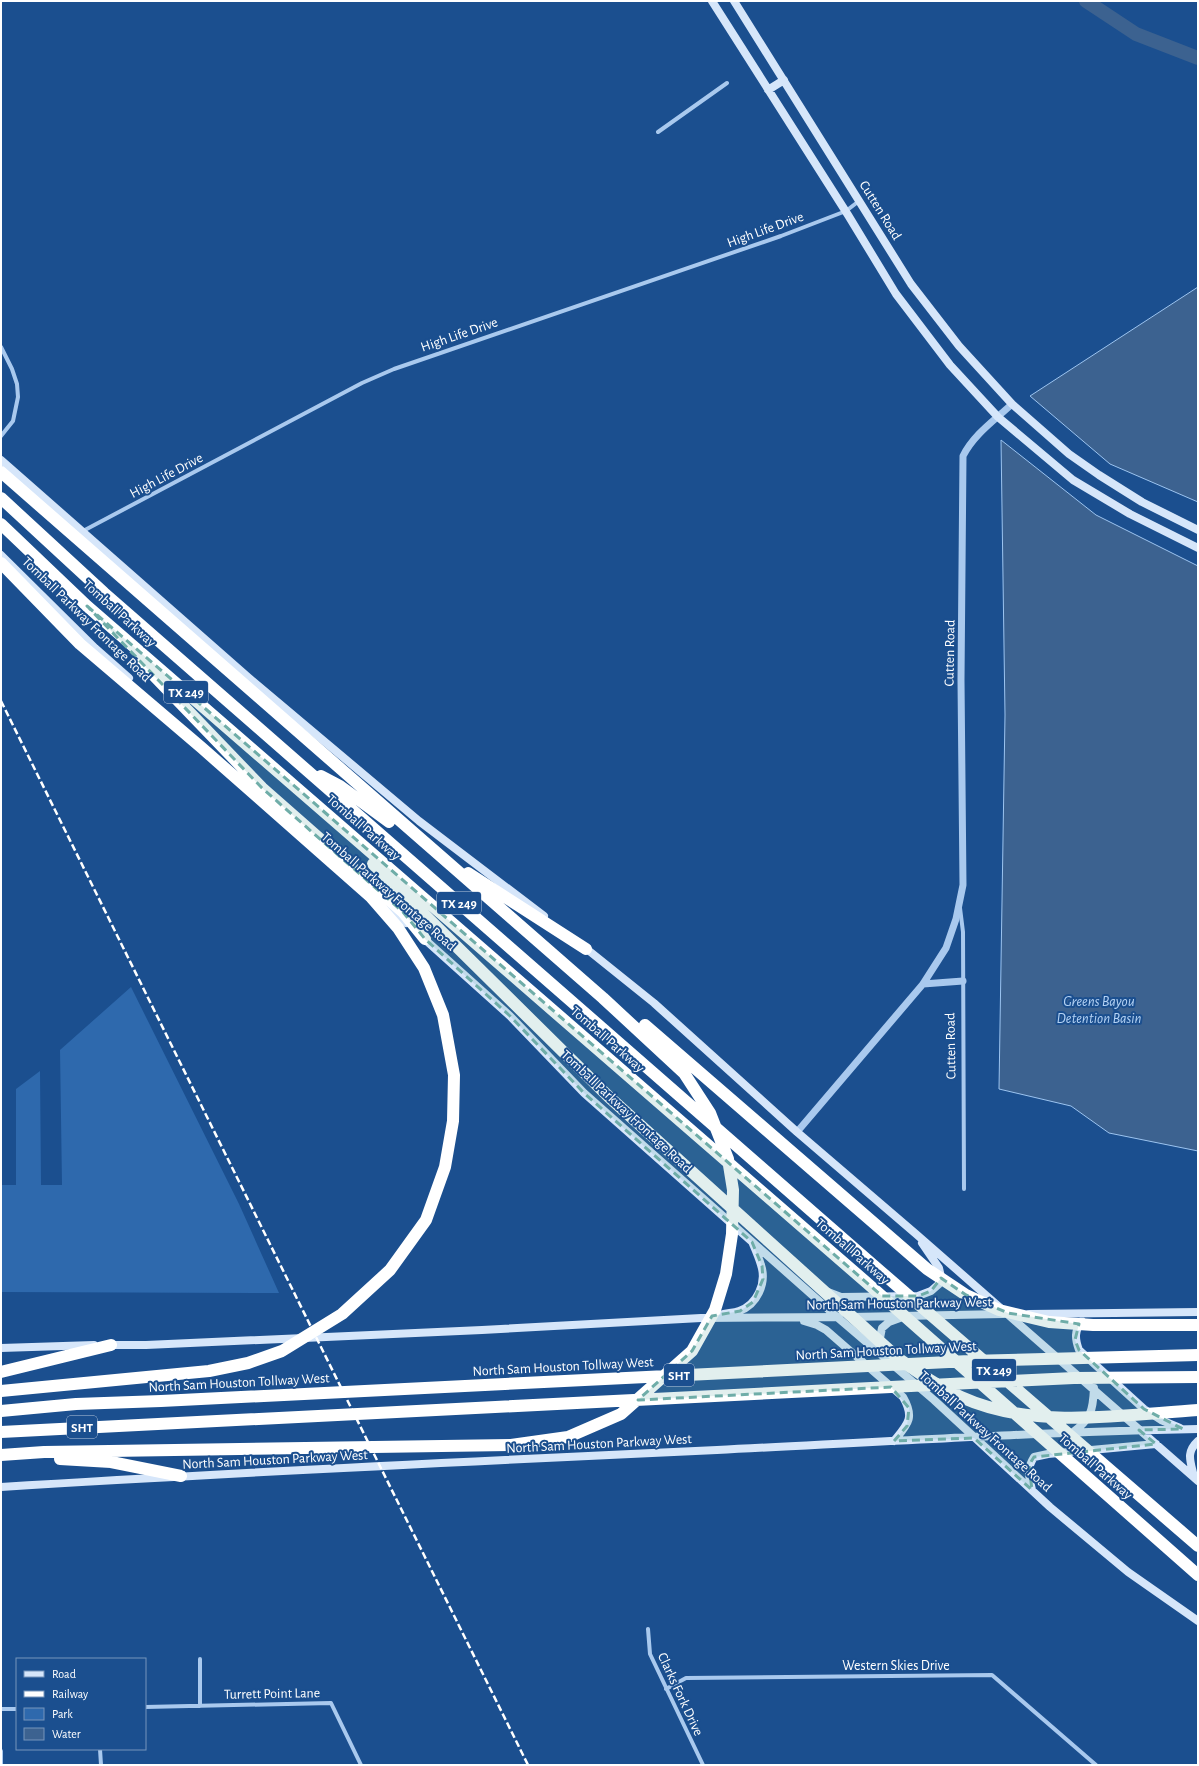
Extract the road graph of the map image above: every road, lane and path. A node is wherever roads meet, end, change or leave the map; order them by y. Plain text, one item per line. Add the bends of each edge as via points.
1 (712, 1) edge
2 (734, 1) edge
3 (784, 80) junction
4 (727, 83) dead end
5 (768, 90) junction
6 (658, 132) dead end
7 (860, 201) junction
8 (846, 211) junction
9 (1, 347) edge
10 (1012, 404) junction
11 (998, 418) junction
12 (1, 436) edge
13 (1, 460) edge
14 (1, 472) edge
15 (1, 498) edge
16 (1, 524) edge
17 (1198, 530) edge
18 (83, 531) junction
19 (1198, 548) edge
20 (1, 555) edge
21 (1, 563) edge
22 (87, 606) junction
23 (301, 765) junction
24 (285, 778) junction
25 (416, 836) junction
26 (959, 902) junction
27 (425, 939) junction
28 (586, 949) junction
29 (963, 981) junction
30 (923, 984) junction
31 (797, 1132) junction
32 (964, 1189) dead end
33 (916, 1234) junction
34 (752, 1242) junction
35 (786, 1272) junction
36 (1198, 1312) edge
37 (1096, 1313) junction
38 (1008, 1314) junction
39 (908, 1316) junction
40 (837, 1317) junction
41 (701, 1318) junction
42 (797, 1319) junction
43 (1198, 1325) edge
44 (110, 1345) junction
45 (1, 1348) edge
46 (1198, 1355) edge
47 (888, 1360) junction
48 (1, 1372) edge
49 (1198, 1377) edge
50 (1094, 1388) junction
51 (1, 1391) edge
52 (1198, 1410) edge
53 (1, 1411) edge
54 (1183, 1429) junction
55 (1198, 1429) edge
56 (1139, 1430) junction
57 (1, 1432) edge
58 (1071, 1433) junction
59 (974, 1438) junction
60 (894, 1441) junction
61 (1198, 1441) edge
62 (1156, 1444) junction
63 (1, 1455) edge
64 (1, 1461) edge
65 (181, 1476) junction
66 (1196, 1479) edge
67 (1, 1487) edge
68 (1032, 1490) junction
69 (1198, 1546) edge
70 (1198, 1574) edge
71 (1198, 1621) edge
72 (648, 1629) dead end
73 (200, 1659) dead end
74 (666, 1688) junction
75 (200, 1706) junction
76 (146, 1707) edge
77 (1, 1709) edge
78 (16, 1709) edge
79 (100, 1750) edge
80 (1, 1751) edge
81 (1, 1765) edge
82 (101, 1765) edge
83 (361, 1765) edge
84 (702, 1765) edge
85 (1096, 1765) edge

1 - 5 main road
2 - 3 main road, Cutten Road
3 - 5 main road
3 - 7 main road, Cutten Road
4 - 6 street
5 - 8 main road
7 - 8 street, High Life Drive
7 - 10 main road, Cutten Road via 913,286 959,346
8 - 11 main road via 896,294 950,365
8 - 18 street, High Life Drive via 736,252 394,369 362,383
9 - 12 street via 12,369 18,398 13,421
10 - 11 street, Cutten Road
10 - 17 main road via 1069,454 1098,475 1142,502
11 - 19 main road via 1073,480 1096,495
11 - 26 street, Cutten Road via 978,434 963,456 963,885
13 - 18 main road
14 - 25 highway
15 - 23 highway, Tomball Parkway / TX 249 via 110,598
16 - 22 highway, Tomball Parkway / TX 249
18 - 28 main road via 249,678 419,821
20 - 27 main road, Tomball Parkway Frontage Road via 95,648
21 - 51 highway via 80,644 371,897 398,928 424,968 443,1015 454,1075 453,1121 445,1168 426,1220 390,1270 342,1314 282,1351 248,1363 209,1371
22 - 24 highway, Tomball Parkway / TX 249
22 - 27 highway via 262,788 403,912
23 - 28 highway via 340,786 398,829
23 - 69 highway, Tomball Parkway / TX 249
24 - 52 highway via 609,1097 899,1359 924,1377 961,1397 1001,1410 1044,1417
24 - 70 highway, Tomball Parkway / TX 249
25 - 43 highway via 438,849 491,892 927,1269 966,1295 999,1310 1049,1322 1093,1325
25 - 63 highway via 648,1038 684,1073 710,1113 728,1159 733,1190 732,1234 726,1274 715,1310 692,1351 621,1414 568,1437 511,1445 44,1452
26 - 29 street, Cutten Road via 963,932
26 - 30 street, Cutten Road via 946,948
27 - 34 main road, Tomball Parkway Frontage Road via 510,1016 584,1093
28 - 31 main road via 654,1003
29 - 30 street
29 - 32 street, Cutten Road
30 - 31 street, Cutten Road
31 - 33 main road
33 - 35 main road via 939,1268 941,1277 939,1284 931,1291 918,1296 841,1297 816,1288
33 - 38 main road
34 - 35 main road, Tomball Parkway Frontage Road
34 - 41 main road via 762,1266 760,1292 753,1302 740,1311
35 - 40 main road, Tomball Parkway Frontage Road
36 - 37 main road, North Sam Houston Parkway West
37 - 38 main road, North Sam Houston Parkway West
37 - 54 main road via 1084,1318 1077,1326 1075,1340 1079,1350 1144,1409 1161,1420
38 - 39 main road, North Sam Houston Parkway West
38 - 50 main road
39 - 40 main road, North Sam Houston Parkway West
39 - 47 main road via 889,1322 882,1328 880,1345
40 - 42 main road, North Sam Houston Parkway West
40 - 47 main road, Tomball Parkway Frontage Road
41 - 42 main road, North Sam Houston Parkway West
41 - 44 main road, North Sam Houston Parkway West
42 - 60 main road via 826,1330 903,1397 909,1408 910,1417 907,1426
44 - 45 main road, North Sam Houston Parkway West
44 - 48 highway
46 - 53 highway, North Sam Houston Tollway West / SHT via 953,1362 76,1404
47 - 59 main road, Tomball Parkway Frontage Road
49 - 57 highway, SHT via 1074,1378
50 - 56 main road
50 - 58 main road via 1087,1421
54 - 55 main road, North Sam Houston Parkway West
54 - 56 main road, North Sam Houston Parkway West
56 - 58 main road, North Sam Houston Parkway West
56 - 62 main road
58 - 59 main road, North Sam Houston Parkway West
59 - 60 main road, North Sam Houston Parkway West
59 - 68 main road, Tomball Parkway Frontage Road
60 - 65 main road, North Sam Houston Parkway West
61 - 66 main road via 1190,1451
62 - 66 main road
62 - 68 main road via 1034,1457 1029,1465 1028,1474
64 - 65 highway via 44,1458 111,1462
65 - 67 main road, North Sam Houston Parkway West
68 - 71 main road, Tomball Parkway Frontage Road via 1128,1572
72 - 74 street, Clarks Fork Drive via 650,1654
73 - 75 street
74 - 84 street, Clarks Fork Drive
74 - 85 street, Western Skies Drive via 686,1678 992,1675
75 - 76 street, Turrett Point Lane
75 - 83 street, Turrett Point Lane via 331,1703
77 - 78 street
79 - 82 street
80 - 81 street

